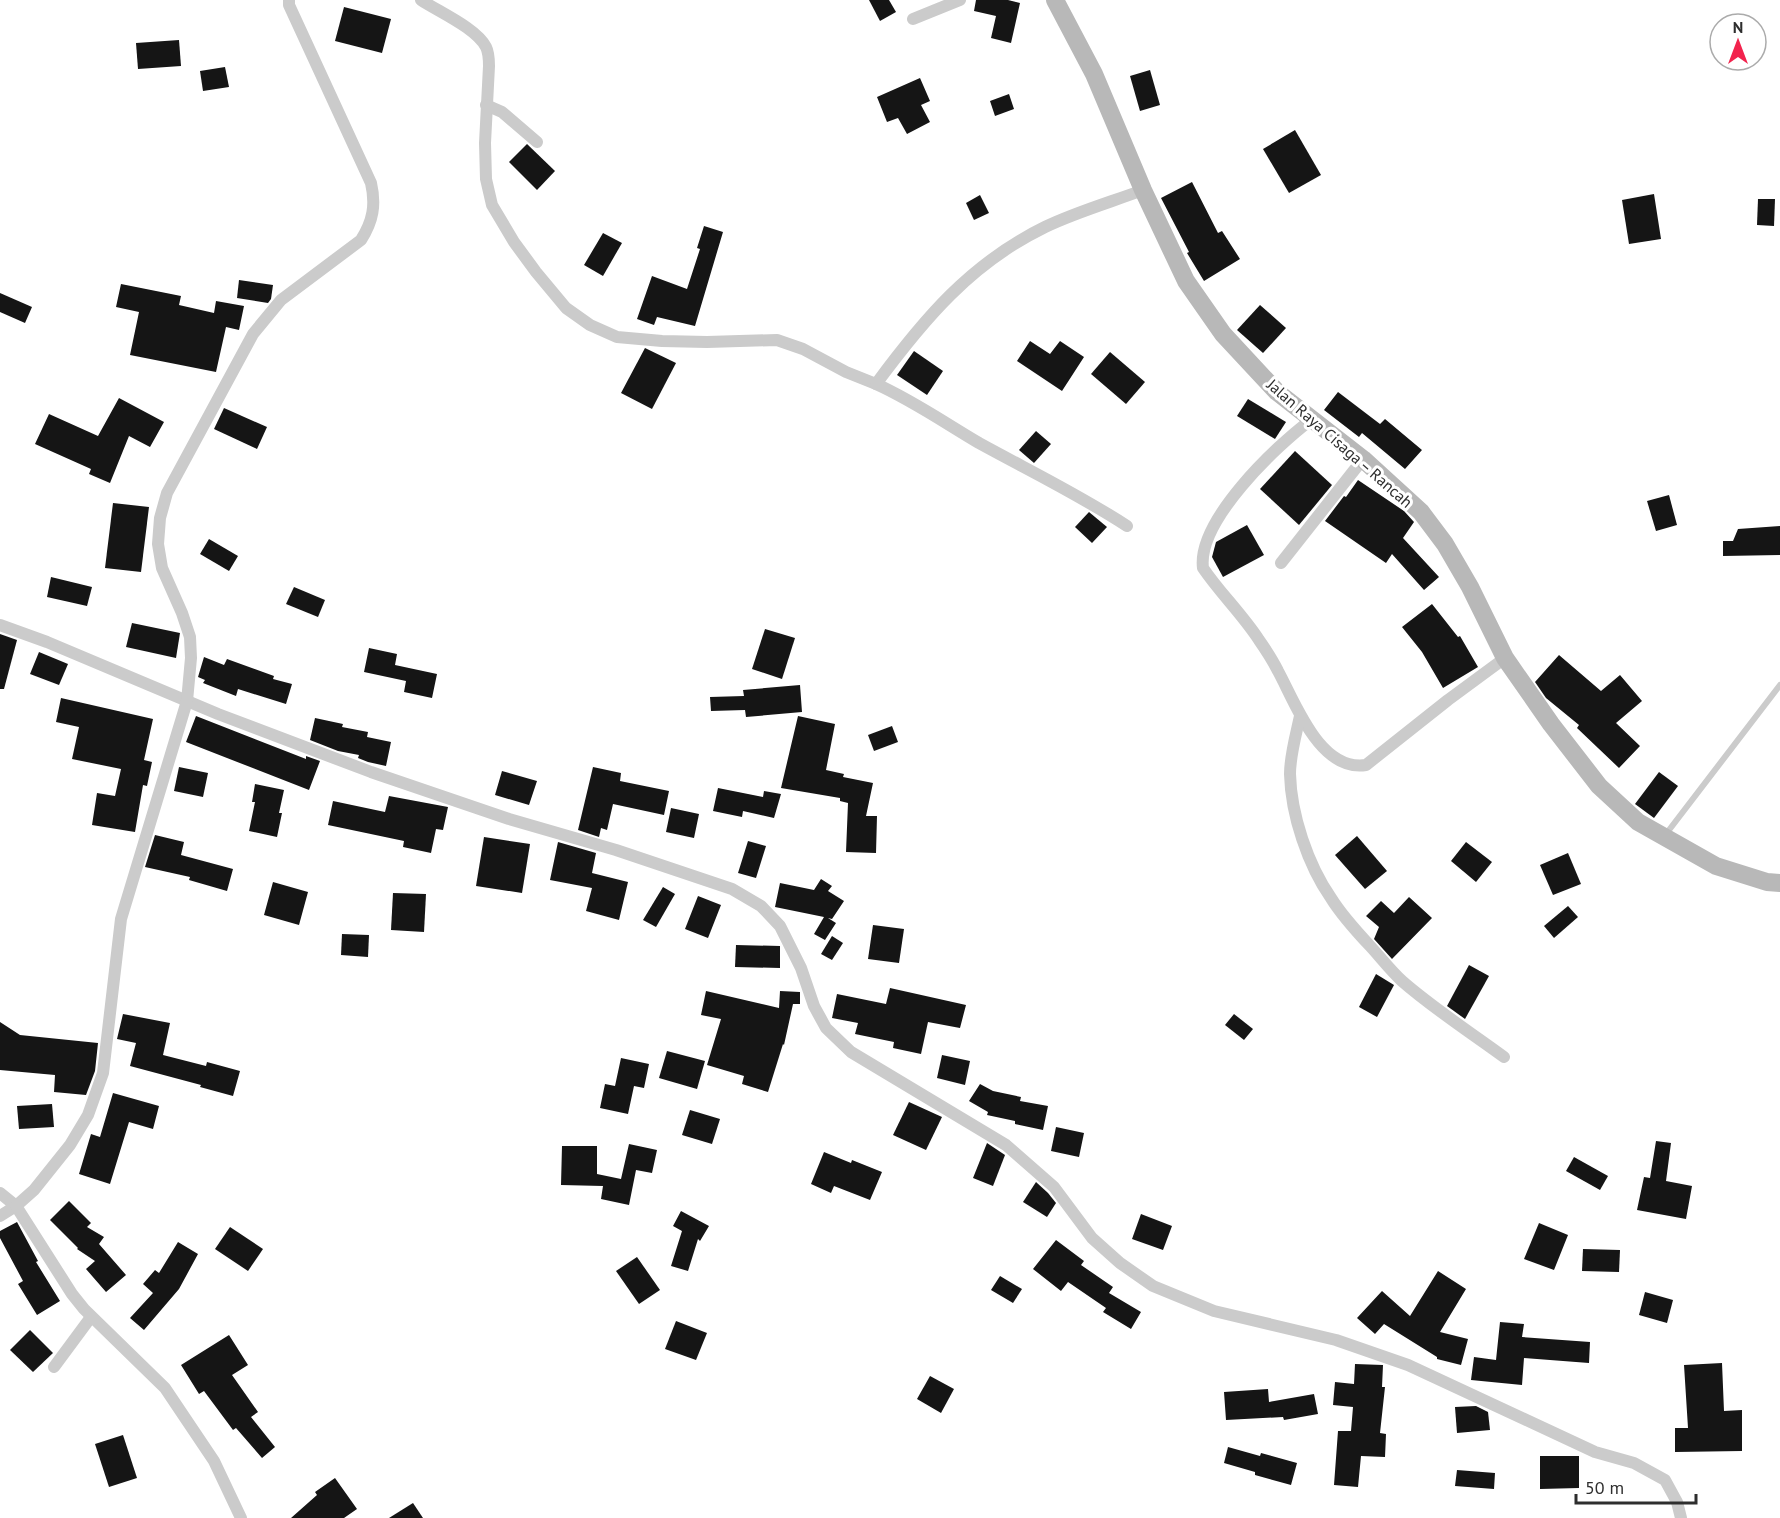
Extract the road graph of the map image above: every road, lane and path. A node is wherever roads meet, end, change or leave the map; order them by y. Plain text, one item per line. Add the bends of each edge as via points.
1 (289, 0) edge
2 (421, 0) edge
3 (960, 0) edge
4 (1055, 0) edge
5 (913, 19) dead end
6 (486, 105) junction
7 (537, 142) dead end
8 (1143, 190) junction
9 (876, 384) junction
10 (1311, 420) junction
11 (1363, 459) junction
12 (1127, 526) dead end
13 (1281, 563) dead end
14 (0, 625) edge
15 (1505, 658) junction
16 (1780, 686) edge
17 (187, 701) junction
18 (1300, 716) junction
19 (1664, 836) junction
20 (1780, 883) edge
21 (1504, 1057) dead end
22 (0, 1193) edge
23 (16, 1206) junction
24 (0, 1216) edge
25 (91, 1317) junction
26 (54, 1367) dead end
27 (241, 1518) edge
28 (1681, 1518) edge

1 - 17 street via 371,183 373,213 361,240 281,300 253,334 167,493 158,544 162,568 190,637
2 - 6 street via 463,26 485,46 489,56
3 - 5 street
4 - 8 main road, Jalan Raya Cisaga – Rancah via 1094,74
6 - 7 street via 502,112
6 - 9 street via 486,178 492,205 514,242 566,308 617,337 789,342
8 - 9 street via 1046,227 977,269 939,305
8 - 10 main road, Jalan Raya Cisaga – Rancah via 1186,281 1223,334 1277,392
9 - 12 street
10 - 11 main road, Jalan Raya Cisaga – Rancah
10 - 18 street via 1252,473 1228,503 1205,542 1202,557 1203,568 1211,580 1278,670
11 - 13 street
11 - 15 main road, Jalan Raya Cisaga – Rancah via 1421,512 1445,544
14 - 17 street
15 - 18 street via 1366,765 1345,764 1328,752
15 - 19 main road, Jalan Raya Cisaga – Rancah via 1599,786 1638,822
16 - 19 lane
17 - 23 street via 121,919 104,1073 88,1115 70,1145
17 - 28 street via 371,772 732,889 761,906 780,926 822,1021 851,1052 1006,1145 1054,1187 1092,1238 1153,1286 1214,1311 1336,1340 1408,1365 1595,1452 1634,1463 1665,1480
18 - 21 street via 1290,773 1294,805 1301,837 1330,898 1400,979
19 - 20 main road, Jalan Raya Cisaga – Rancah via 1716,866
22 - 23 street
23 - 24 street
23 - 25 street
25 - 26 street
25 - 27 street via 165,1388 214,1461

